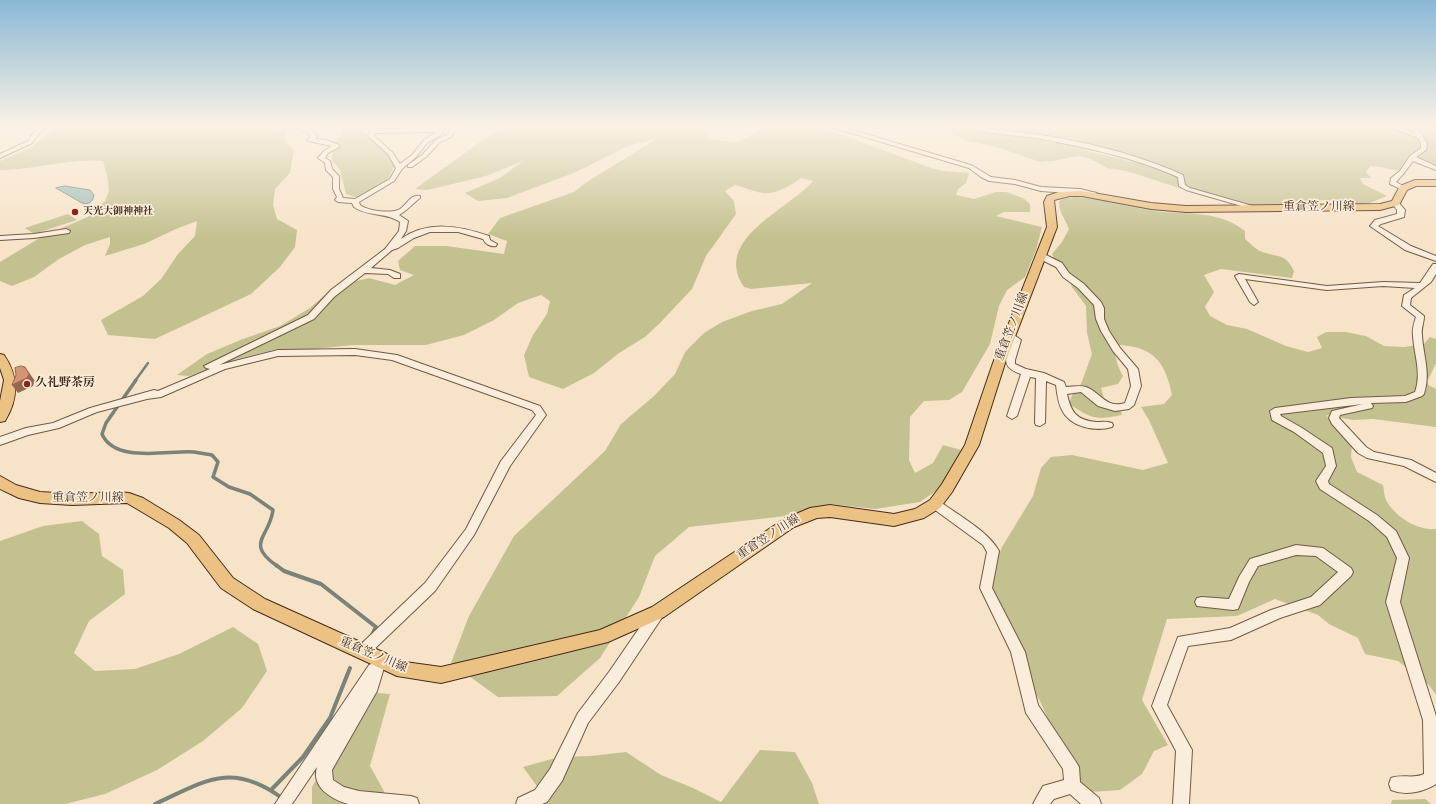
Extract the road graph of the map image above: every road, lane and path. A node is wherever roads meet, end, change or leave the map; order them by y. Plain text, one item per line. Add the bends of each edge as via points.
1 (328, 163) edge
2 (396, 163) edge
3 (406, 163) edge
4 (415, 163) edge
5 (957, 163) edge
6 (1146, 163) edge
7 (1409, 163) edge
8 (1423, 163) edge
9 (399, 168) junction
10 (1436, 168) edge
11 (395, 177) junction
12 (1436, 183) edge
13 (1403, 188) junction
14 (418, 197) dead end
15 (1100, 197) junction
16 (356, 202) junction
17 (1396, 203) junction
18 (1259, 209) junction
19 (394, 214) junction
20 (66, 230) dead end
21 (0, 238) edge
22 (493, 244) dead end
23 (388, 251) junction
24 (1041, 256) junction
25 (1436, 259) edge
26 (1436, 266) edge
27 (363, 270) junction
28 (397, 276) dead end
29 (1422, 286) junction
30 (1254, 302) dead end
31 (1010, 335) junction
32 (0, 358) edge
33 (1027, 372) junction
34 (1041, 375) junction
35 (1062, 391) junction
36 (148, 396) junction
37 (1378, 400) junction
38 (1012, 416) dead end
39 (0, 418) edge
40 (1040, 423) dead end
41 (1108, 425) dead end
42 (0, 441) edge
43 (1436, 478) edge
44 (0, 481) edge
45 (935, 504) junction
46 (1202, 602) dead end
47 (658, 612) junction
48 (362, 652) junction
49 (380, 661) junction
50 (1396, 784) dead end
51 (1072, 786) junction
52 (283, 804) edge
53 (411, 804) edge
54 (524, 804) edge
55 (1041, 804) edge
56 (1093, 804) edge
57 (1181, 804) edge

1 - 16 street via 329,170 336,176 336,189 340,197 338,200
2 - 9 street
3 - 9 street
4 - 11 street
5 - 15 street via 971,167 989,179 1015,182 1040,190 1080,191
6 - 18 street via 1181,176 1182,186 1188,189
7 - 13 street via 1402,172 1392,179 1392,183
8 - 10 street
9 - 11 street
11 - 16 street
12 - 13 main road via 1415,183
13 - 17 main road
14 - 19 street via 407,204 405,209
15 - 18 main road, 重倉笠ノ川線 via 1171,208
15 - 24 main road, 重倉笠ノ川線 via 1072,193 1058,194 1050,198 1052,227
16 - 19 street via 356,206 362,210
17 - 18 main road, 重倉笠ノ川線 via 1380,208
17 - 25 street via 1402,215 1378,222 1374,226 1408,248
19 - 23 street via 405,224 393,247
20 - 21 street via 34,236
22 - 23 street via 486,238 463,230 444,228 411,236
23 - 27 street
24 - 31 main road, 重倉笠ノ川線
24 - 35 street via 1059,265 1066,275 1098,304 1104,331 1116,349 1130,363 1135,377 1133,396 1126,407 1116,408 1102,404 1083,389
26 - 29 street via 1431,278
27 - 28 street via 390,272
27 - 36 street via 333,292 318,312
29 - 30 street via 1383,284 1327,288 1239,276
29 - 37 street via 1407,297 1406,306 1420,316 1417,328 1422,388 1419,394 1406,399
31 - 33 street via 1016,340 1011,365
31 - 45 main road, 重倉笠ノ川線 via 972,445
32 - 39 main road via 11,380
33 - 34 street
33 - 38 street
34 - 35 street via 1060,384
34 - 40 street
35 - 41 street via 1067,410 1076,419 1085,424
36 - 42 street via 84,413 61,424
36 - 48 street via 158,395 222,367 278,353 354,352 394,357 536,408 540,416 505,464 465,538 430,587
37 - 43 street via 1371,405 1336,413 1334,418 1362,450 1380,459 1407,463
37 - 50 street via 1275,411 1276,418 1328,451 1331,466 1322,481 1324,486 1373,518 1392,534 1403,558 1393,602 1430,720 1432,778 1421,784
44 - 48 main road, 重倉笠ノ川線 via 26,495 40,498 117,497 138,502 174,524 192,539 227,583 241,593
45 - 47 main road, 重倉笠ノ川線 via 919,514 894,520 830,512 815,512 804,516 789,522
45 - 51 street via 987,542 993,551 986,588 1018,652 1031,708 1071,767
46 - 57 street via 1233,605 1254,562 1296,550 1319,551 1346,572 1315,601 1276,614 1231,634 1183,641 1159,706 1184,750
47 - 49 main road, 重倉笠ノ川線 via 602,637 441,675 403,670
47 - 54 street via 583,718 556,775 541,796
48 - 49 main road, 重倉笠ノ川線
49 - 52 street
49 - 53 street via 372,686 324,769 326,784 340,794 359,799
51 - 55 street via 1049,792
51 - 56 street

